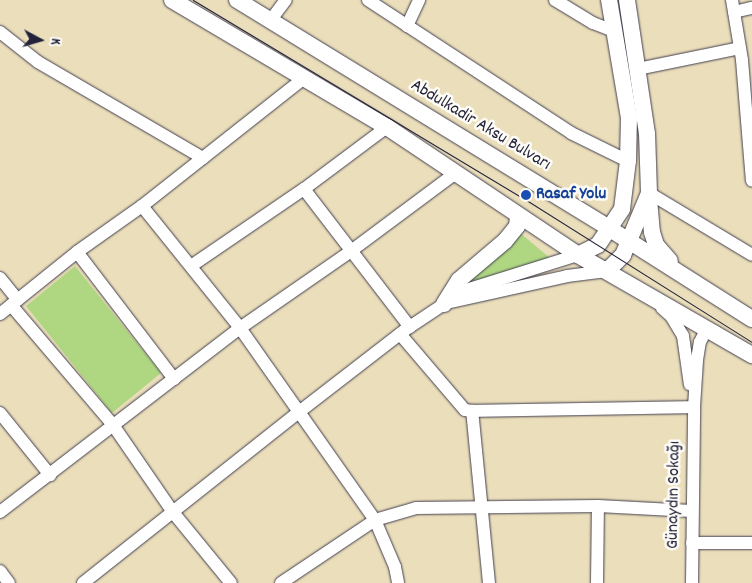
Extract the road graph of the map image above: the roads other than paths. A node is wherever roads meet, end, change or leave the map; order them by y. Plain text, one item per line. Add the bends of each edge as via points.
1 (172, 0) edge
2 (237, 0) edge
3 (286, 0) edge
4 (368, 0) edge
5 (419, 0) edge
6 (555, 0) edge
7 (609, 0) edge
8 (627, 0) edge
9 (733, 6) edge
10 (752, 8) edge
11 (270, 21) junction
12 (407, 26) junction
13 (614, 31) junction
14 (0, 32) edge
15 (740, 48) junction
16 (638, 68) junction
17 (303, 79) junction
18 (749, 107) edge
19 (387, 127) junction
20 (202, 158) junction
21 (628, 161) junction
22 (457, 172) junction
23 (752, 182) edge
24 (304, 189) junction
25 (649, 193) junction
26 (142, 206) junction
27 (518, 216) junction
28 (610, 229) junction
29 (630, 242) junction
30 (351, 251) junction
31 (77, 252) junction
32 (578, 255) junction
33 (752, 255) edge
34 (190, 266) junction
35 (607, 271) junction
36 (684, 275) junction
37 (0, 278) edge
38 (645, 293) junction
39 (15, 302) junction
40 (444, 304) junction
41 (0, 314) edge
42 (752, 319) edge
43 (240, 328) junction
44 (405, 330) junction
45 (715, 332) junction
46 (752, 355) edge
47 (174, 378) junction
48 (694, 407) junction
49 (472, 411) junction
50 (299, 412) junction
51 (0, 413) edge
52 (113, 425) junction
53 (50, 475) junction
54 (598, 506) junction
55 (483, 508) junction
56 (172, 511) junction
57 (692, 511) junction
58 (0, 512) edge
59 (375, 520) junction
60 (692, 543) junction
61 (752, 543) edge
62 (0, 571) edge
63 (9, 583) edge
64 (83, 583) edge
65 (231, 583) edge
66 (281, 583) edge
67 (398, 583) edge
68 (489, 583) edge
69 (597, 583) edge
70 (692, 583) edge

1 - 17 main road
2 - 11 main road, Abdulkadir Aksu Bulvarı
3 - 11 street
4 - 12 street
5 - 12 street
6 - 13 street via 592,23
7 - 13 main road
8 - 16 main road
9 - 10 street
9 - 15 street
11 - 28 main road, Abdulkadir Aksu Bulvarı
12 - 21 street via 571,133
13 - 21 main road via 628,118
14 - 20 street via 38,62
15 - 16 street
15 - 18 street
16 - 25 main road via 647,134
17 - 19 main road
17 - 20 street
18 - 23 street
19 - 22 main road
19 - 24 street
20 - 26 street
21 - 28 main road via 622,209
22 - 27 main road
22 - 30 street
24 - 30 street
24 - 34 street
25 - 29 main road
25 - 33 street
25 - 36 main road via 656,245
26 - 31 street
26 - 34 street
27 - 32 main road
27 - 40 main road via 516,226 505,241 459,280
28 - 29 main road, Abdulkadir Aksu Bulvarı
28 - 32 main road via 598,245
29 - 35 main road via 620,260
29 - 36 main road, Abdulkadir Aksu Bulvarı
30 - 43 street
30 - 44 street
31 - 39 street
31 - 47 street
32 - 35 main road
32 - 40 street via 466,290
34 - 43 street
35 - 38 main road
35 - 40 street via 567,276
36 - 42 main road, Abdulkadir Aksu Bulvarı
37 - 39 street
38 - 45 main road
38 - 48 street via 671,316 683,336
39 - 41 street
39 - 52 street
40 - 44 street
43 - 47 street
43 - 50 street
44 - 49 street via 465,410
44 - 50 street
45 - 46 main road
45 - 48 street via 704,334 700,342
47 - 52 street
48 - 49 street
48 - 57 street, Günaydın Sokağı
49 - 55 street
50 - 56 street
50 - 59 street
51 - 53 street
52 - 53 street
52 - 56 street
53 - 58 street
54 - 55 street
54 - 57 street
54 - 69 street
55 - 59 street via 416,508
55 - 68 street
56 - 64 street
56 - 65 street
57 - 60 street, Günaydın Sokağı
59 - 66 street
59 - 67 street via 395,567
60 - 61 street
60 - 70 street, Günaydın Sokağı
62 - 63 street

